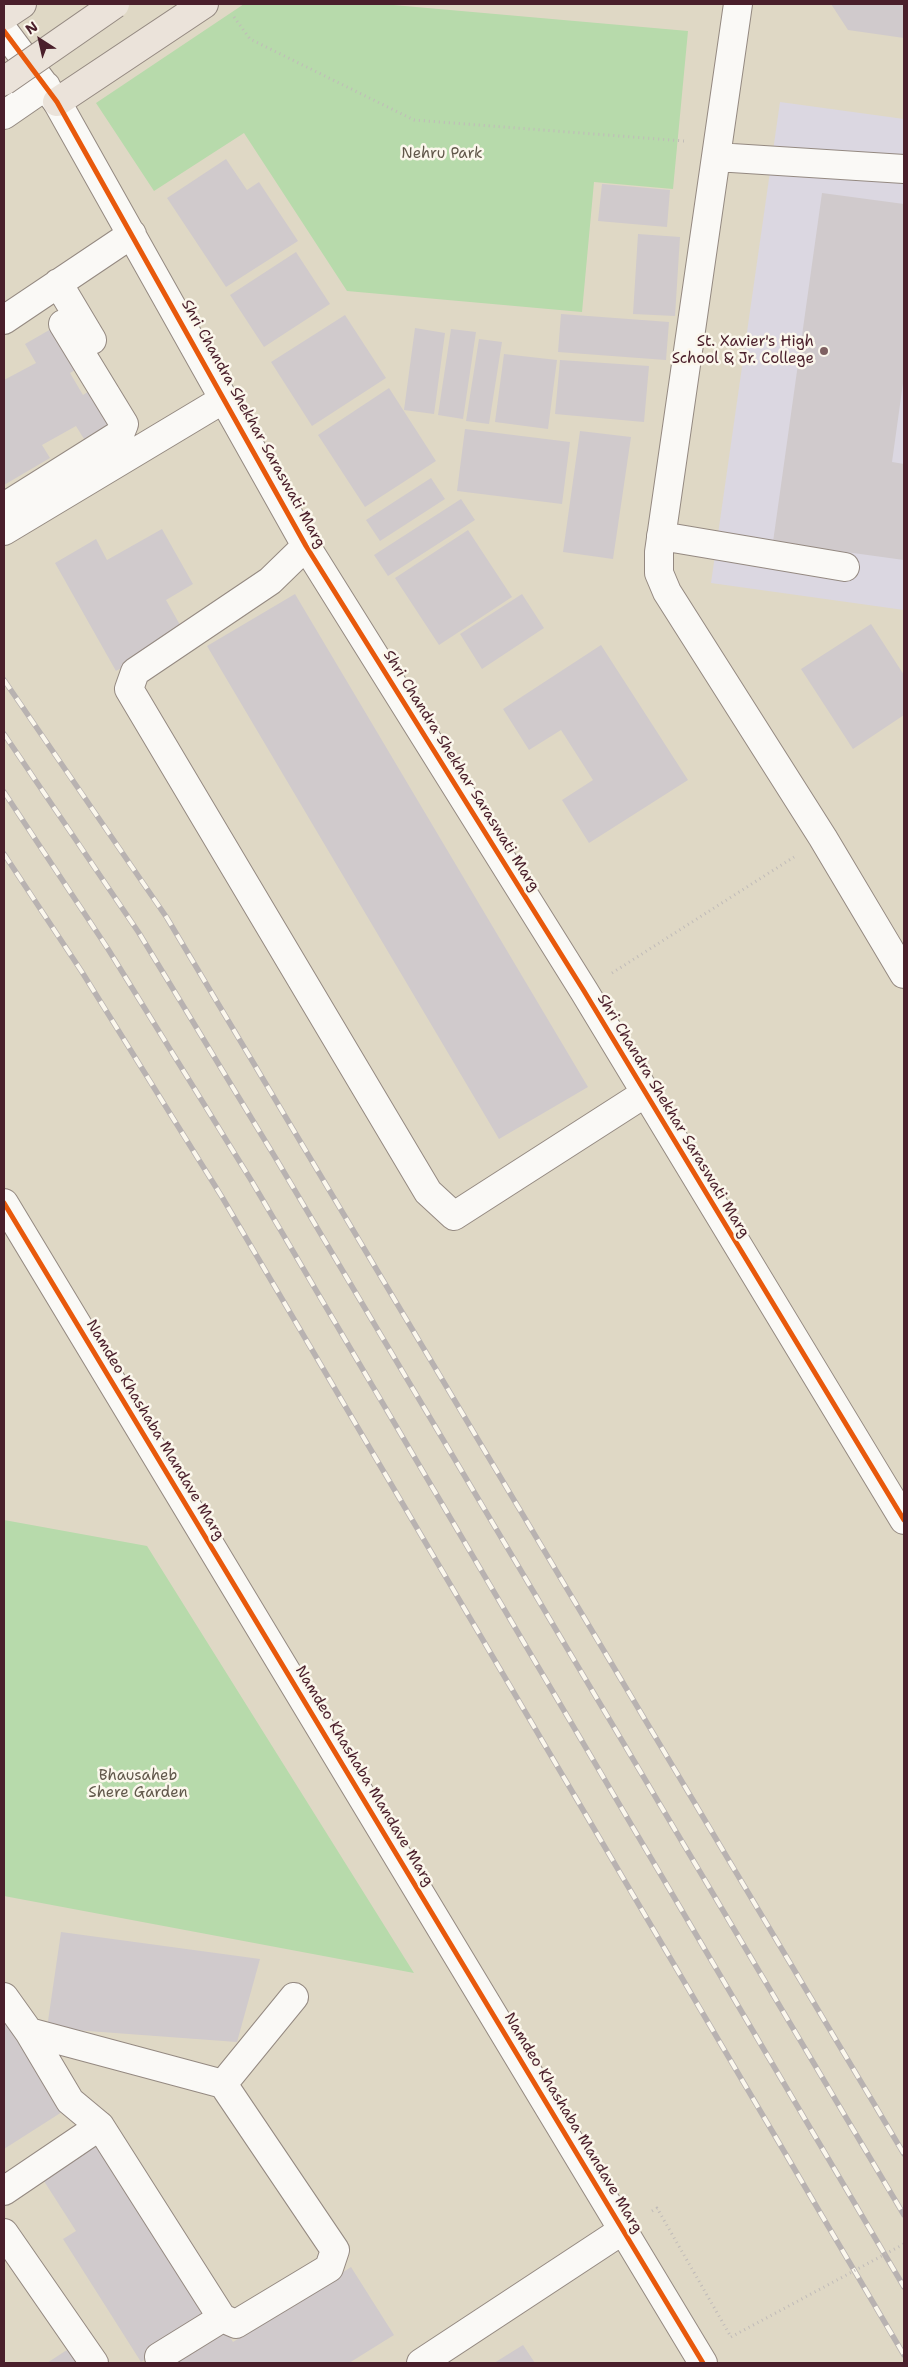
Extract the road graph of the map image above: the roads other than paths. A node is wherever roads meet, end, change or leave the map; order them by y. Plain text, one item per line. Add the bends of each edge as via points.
1 (22, 4) edge
2 (115, 4) edge
3 (204, 4) edge
4 (738, 4) edge
5 (4, 16) edge
6 (4, 31) edge
7 (4, 81) edge
8 (52, 94) junction
9 (4, 115) edge
10 (717, 150) junction
11 (904, 169) edge
12 (132, 234) junction
13 (58, 283) junction
14 (4, 320) edge
15 (63, 324) dead end
16 (224, 399) junction
17 (128, 403) dead end
18 (4, 507) edge
19 (4, 531) edge
20 (661, 536) junction
21 (306, 546) junction
22 (845, 567) dead end
23 (904, 974) edge
24 (644, 1094) junction
25 (4, 1203) edge
26 (904, 1520) edge
27 (4, 1997) edge
28 (294, 1997) dead end
29 (29, 2032) junction
30 (223, 2084) junction
31 (100, 2126) junction
32 (4, 2191) edge
33 (623, 2230) junction
34 (4, 2233) edge
35 (222, 2318) junction
36 (159, 2358) dead end
37 (94, 2363) edge
38 (421, 2363) edge
39 (703, 2363) edge

1 - 5 main road
2 - 7 main road, bridge
3 - 8 main road
4 - 10 street
6 - 8 street, Shri Chandra Shekhar Saraswati Marg
8 - 9 street
8 - 12 street, Shri Chandra Shekhar Saraswati Marg
10 - 11 street
10 - 20 street
12 - 13 street
12 - 16 street, Shri Chandra Shekhar Saraswati Marg
13 - 14 street
13 - 17 street
15 - 18 street via 124,424 120,434
16 - 19 street
16 - 21 street, Shri Chandra Shekhar Saraswati Marg
20 - 22 street
20 - 23 street via 659,573 667,592 823,838
21 - 24 street, Shri Chandra Shekhar Saraswati Marg via 584,991
21 - 24 street via 270,581 135,672 129,689 428,1192 454,1216
24 - 26 street, Shri Chandra Shekhar Saraswati Marg
25 - 33 street, Namdeo Khashaba Mandave Marg
27 - 29 street
28 - 30 street
29 - 30 street
29 - 31 street via 70,2101
30 - 35 street via 334,2250 329,2268 236,2324
31 - 32 street
31 - 35 street
33 - 38 street
33 - 39 street, Namdeo Khashaba Mandave Marg
34 - 37 street
35 - 36 street

